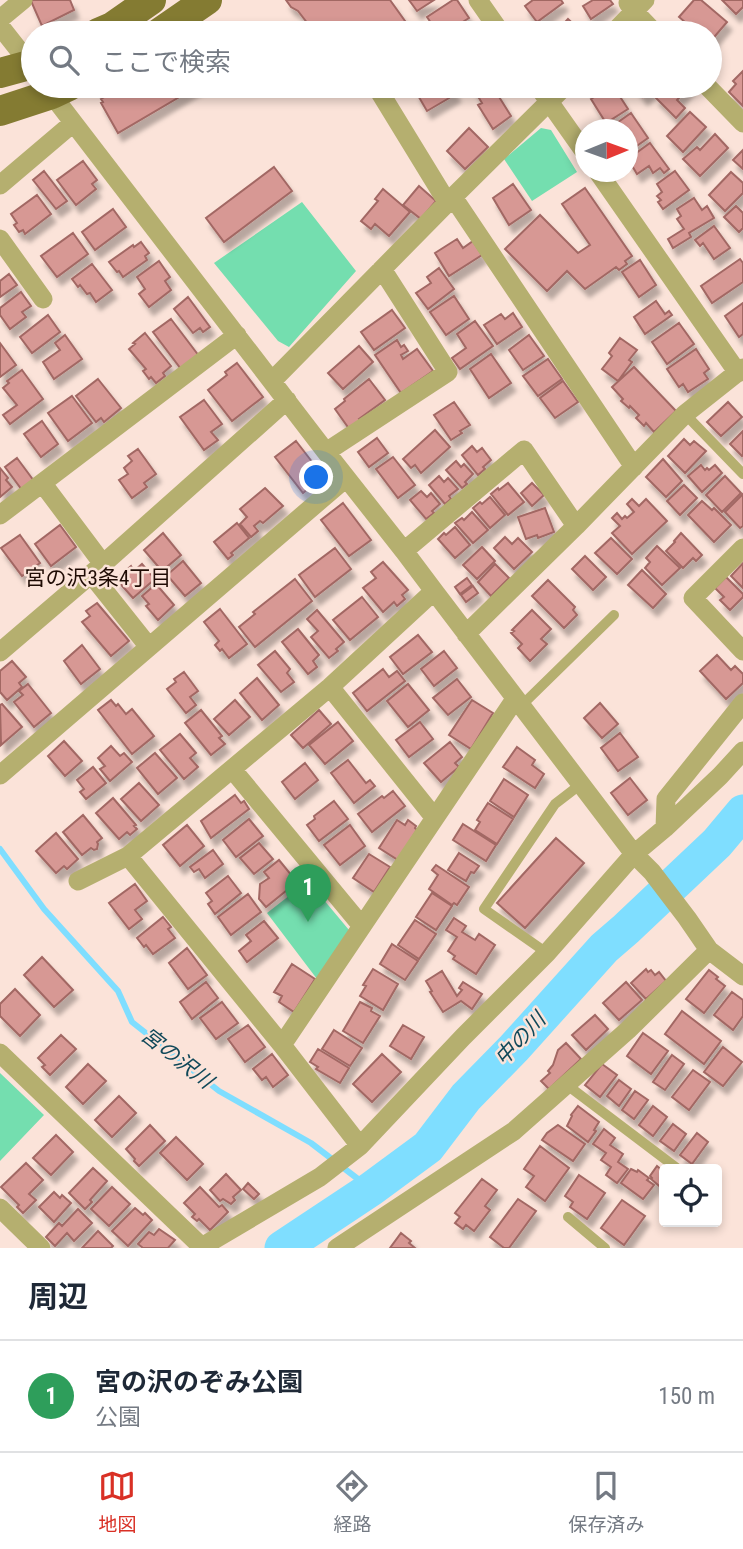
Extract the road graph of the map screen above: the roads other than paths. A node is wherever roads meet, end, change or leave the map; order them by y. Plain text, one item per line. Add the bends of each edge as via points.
1 (23, 0) edge
2 (150, 0) edge
3 (207, 0) edge
4 (478, 0) edge
5 (635, 4) edge
6 (0, 19) edge
7 (120, 21) edge
8 (176, 21) edge
9 (493, 21) edge
10 (622, 21) edge
11 (647, 21) edge
12 (0, 26) edge
13 (21, 50) edge
14 (0, 74) edge
15 (21, 75) edge
16 (21, 95) edge
17 (57, 98) edge
18 (384, 98) edge
19 (540, 98) edge
20 (547, 98) edge
21 (719, 98) edge
22 (0, 111) edge
23 (73, 123) junction
24 (743, 123) edge
25 (575, 138) edge
26 (605, 182) edge
27 (0, 185) edge
28 (450, 200) junction
29 (0, 239) edge
30 (382, 269) junction
31 (43, 299) dead end
32 (237, 335) junction
33 (741, 371) edge
34 (272, 381) junction
35 (287, 400) junction
36 (685, 414) junction
37 (326, 452) junction
38 (634, 467) junction
39 (743, 474) edge
40 (346, 478) junction
41 (43, 484) junction
42 (0, 516) edge
43 (576, 526) junction
44 (743, 548) edge
45 (404, 551) junction
46 (97, 569) junction
47 (434, 592) junction
48 (614, 615) dead end
49 (466, 634) junction
50 (149, 648) junction
51 (0, 652) edge
52 (743, 652) edge
53 (330, 687) junction
54 (518, 702) junction
55 (743, 703) edge
56 (743, 751) edge
57 (232, 769) junction
58 (0, 775) edge
59 (581, 784) junction
60 (434, 817) junction
61 (665, 828) junction
62 (634, 854) junction
63 (128, 856) junction
64 (78, 881) dead end
65 (361, 925) junction
66 (709, 950) junction
67 (547, 954) junction
68 (743, 976) edge
69 (282, 1045) junction
70 (0, 1053) edge
71 (567, 1085) junction
72 (358, 1148) junction
73 (671, 1164) edge
74 (0, 1209) edge
75 (568, 1217) dead end
76 (361, 1242) edge
77 (201, 1247) edge
78 (41, 1248) edge
79 (337, 1248) edge
80 (605, 1248) edge

1 - 6 street
2 - 7 main road
3 - 8 main road
4 - 9 street
5 - 10 street
5 - 11 street
12 - 13 street
14 - 15 main road
16 - 22 main road
17 - 23 street
18 - 28 street
19 - 28 street
20 - 25 street
21 - 24 street
23 - 27 street
23 - 32 street
26 - 33 street
28 - 30 street
28 - 38 street
29 - 31 street
30 - 34 street
30 - 37 street via 448,372
32 - 34 street
32 - 41 street
33 - 36 street
34 - 35 street
35 - 37 street
35 - 46 street
36 - 38 street
36 - 39 lane
37 - 40 street
38 - 43 street
40 - 45 street
40 - 50 street
41 - 42 street
41 - 46 street
43 - 45 street via 524,450
43 - 49 street
44 - 52 street via 693,598
45 - 47 street
46 - 50 street
46 - 51 street
47 - 49 street
47 - 53 street
48 - 54 lane
49 - 54 street
50 - 58 street
53 - 57 street
53 - 60 street
54 - 59 street
54 - 60 street
55 - 61 street via 666,799
56 - 61 street
57 - 63 street
57 - 65 street
59 - 62 street
59 - 67 lane via 555,804 484,909
60 - 65 street
61 - 62 street
62 - 66 street
62 - 67 street
63 - 64 street
63 - 69 street
65 - 69 street
66 - 68 street
66 - 71 street
67 - 72 street
69 - 72 street
70 - 77 street
71 - 73 lane
71 - 76 street via 514,1131
72 - 77 street via 320,1177
74 - 78 street
75 - 80 lane
76 - 79 street

